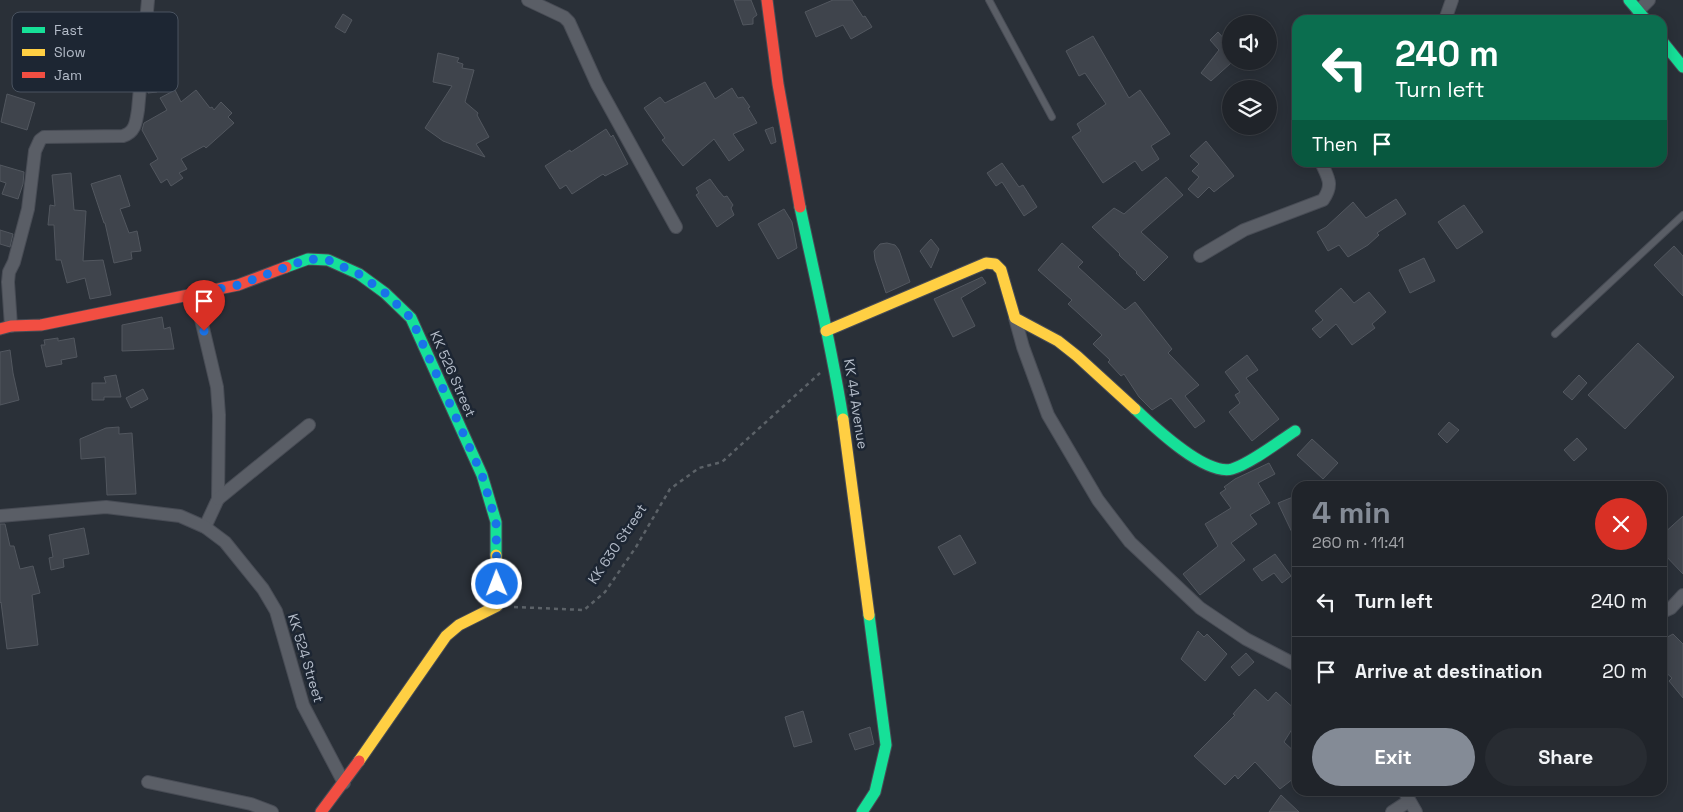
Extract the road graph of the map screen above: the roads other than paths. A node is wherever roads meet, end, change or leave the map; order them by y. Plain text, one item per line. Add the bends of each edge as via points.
1 (528, 0) edge
2 (767, 0) edge
3 (989, 0) edge
4 (1452, 0) edge
5 (1629, 0) edge
6 (1650, 0) edge
7 (1448, 15) edge
8 (1642, 15) edge
9 (1667, 47) edge
10 (1683, 67) edge
11 (140, 92) edge
12 (1052, 116) dead end
13 (1323, 167) edge
14 (1683, 215) edge
15 (676, 227) dead end
16 (1200, 256) dead end
17 (195, 294) junction
18 (1015, 318) junction
19 (5, 328) edge
20 (826, 331) junction
21 (1554, 334) dead end
22 (309, 425) dead end
23 (1295, 431) dead end
24 (218, 499) junction
25 (0, 516) edge
26 (205, 527) junction
27 (1683, 595) edge
28 (1667, 610) edge
29 (1292, 663) edge
30 (148, 782) dead end
31 (344, 783) junction
32 (1409, 802) edge
33 (272, 812) edge
34 (321, 812) edge
35 (862, 812) edge
36 (1392, 812) edge

1 - 15 street via 569,22 596,84
2 - 20 street, KK 44 Avenue via 772,57 788,148
3 - 12 lane
4 - 7 street
5 - 8 street
6 - 8 street
9 - 10 street
11 - 19 street via 136,124 129,134 44,137 37,143 28,209 9,272
13 - 16 street via 1330,183 1323,200 1244,230
14 - 21 lane
17 - 19 street, KK 526 Street via 41,325
17 - 24 street via 217,387
17 - 31 street, KK 526 Street via 238,285 308,259 328,260 359,274 411,318 492,504 496,522 497,606 459,625 446,636
18 - 20 street via 1001,270 995,264 986,263
18 - 23 street via 1058,341 1159,431 1216,469 1231,469 1248,461
18 - 29 street via 1048,415 1098,500 1130,542 1200,608 1246,639
20 - 35 street, KK 44 Avenue via 847,442 886,745 875,792
22 - 24 street
24 - 26 street
25 - 26 street, KK 524 Street via 106,507 180,516
26 - 31 street, KK 524 Street via 225,542 263,588 276,611 303,705
27 - 28 street
30 - 33 street via 251,804
31 - 34 street
32 - 36 street

